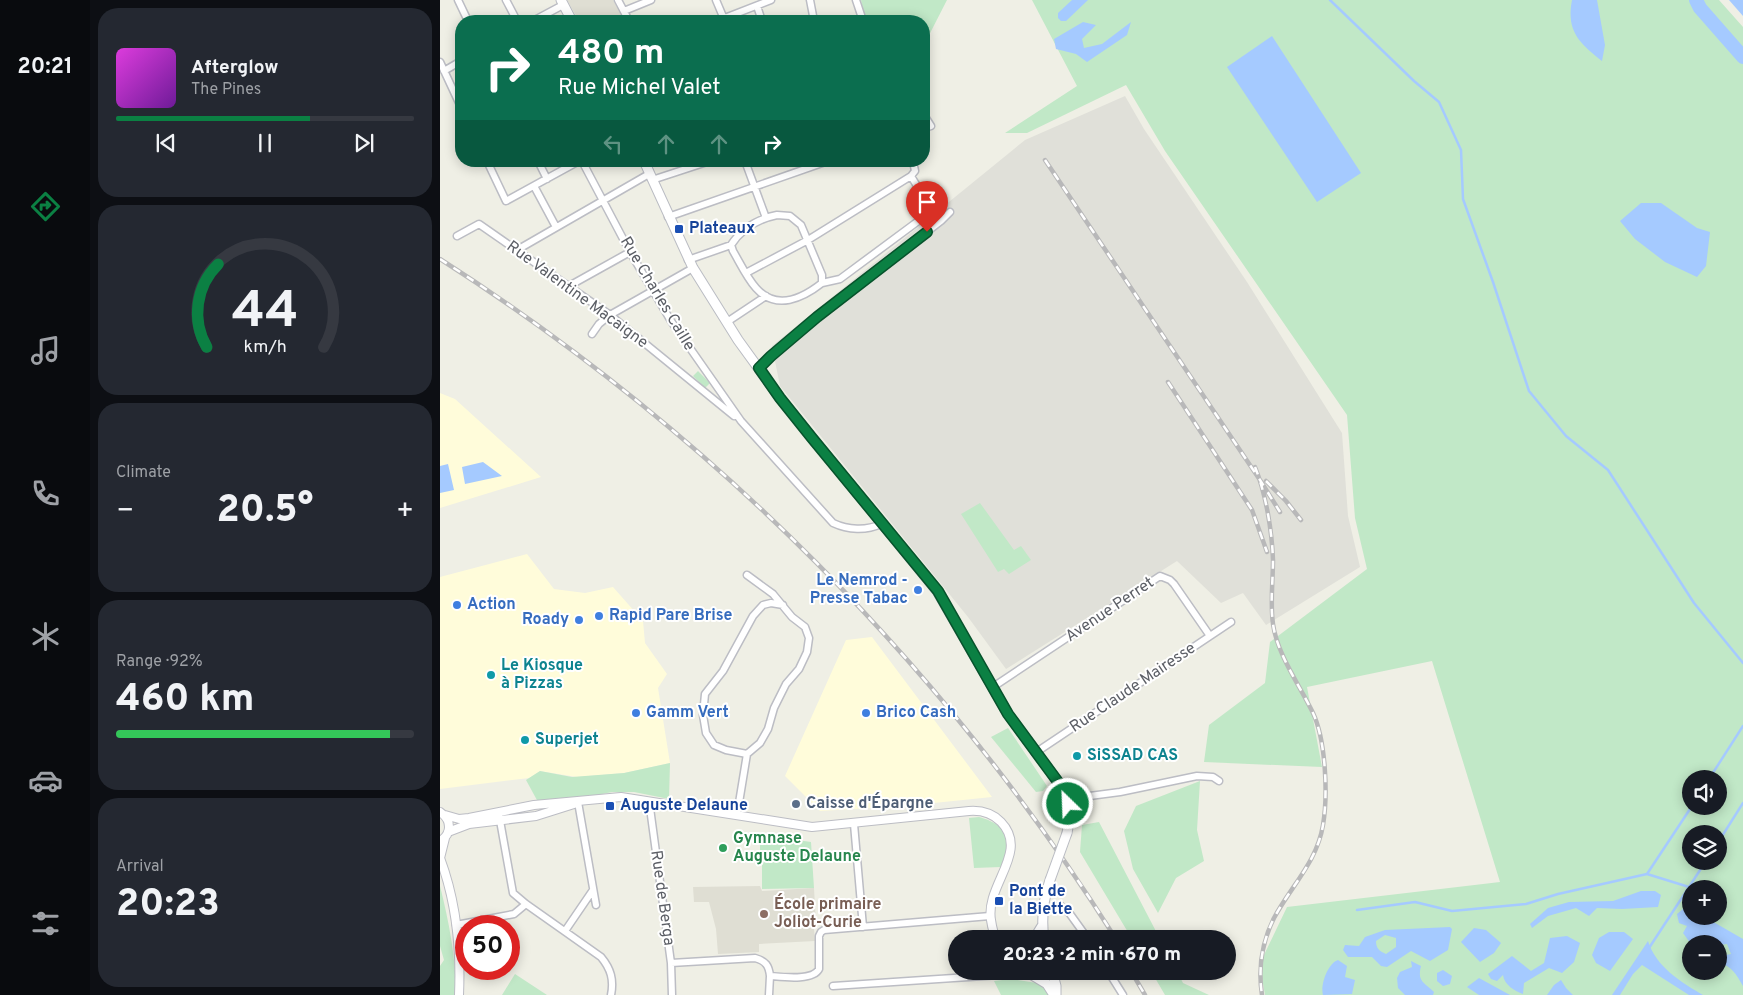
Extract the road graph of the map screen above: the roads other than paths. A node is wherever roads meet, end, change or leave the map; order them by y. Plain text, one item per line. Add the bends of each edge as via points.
1 (458, 0) edge
2 (506, 0) edge
3 (618, 0) edge
4 (651, 0) edge
5 (716, 0) edge
6 (771, 0) edge
7 (810, 0) edge
8 (856, 0) edge
9 (562, 2) edge
10 (757, 6) junction
11 (624, 11) junction
12 (465, 15) edge
13 (514, 15) edge
14 (542, 15) edge
15 (569, 15) edge
16 (626, 15) edge
17 (723, 15) edge
18 (732, 15) edge
19 (760, 15) edge
20 (813, 15) edge
21 (862, 15) edge
22 (440, 62) edge
23 (455, 65) edge
24 (444, 71) junction
25 (455, 95) edge
26 (490, 167) edge
27 (541, 167) edge
28 (570, 167) edge
29 (584, 167) edge
30 (646, 167) edge
31 (689, 167) edge
32 (747, 167) edge
33 (811, 167) edge
34 (914, 167) edge
35 (912, 176) junction
36 (651, 178) junction
37 (547, 179) junction
38 (534, 186) junction
39 (753, 187) junction
40 (603, 201) junction
41 (950, 212) dead end
42 (668, 216) junction
43 (766, 218) junction
44 (556, 227) junction
45 (457, 236) dead end
46 (808, 240) junction
47 (731, 245) junction
48 (517, 250) junction
49 (630, 252) junction
50 (688, 260) junction
51 (693, 268) junction
52 (746, 273) junction
53 (822, 282) junction
54 (569, 286) junction
55 (652, 291) junction
56 (766, 296) junction
57 (610, 314) junction
58 (727, 322) junction
59 (592, 334) dead end
60 (759, 368) junction
61 (741, 421) junction
62 (881, 524) junction
63 (747, 575) dead end
64 (783, 604) junction
65 (1231, 622) dead end
66 (1210, 636) junction
67 (993, 687) junction
68 (1036, 753) junction
69 (747, 754) junction
70 (1219, 781) dead end
71 (1067, 799) junction
72 (578, 802) junction
73 (650, 802) junction
74 (534, 805) junction
75 (442, 814) edge
76 (737, 815) junction
77 (499, 816) junction
78 (536, 816) junction
79 (854, 824) junction
80 (444, 837) edge
81 (440, 858) edge
82 (593, 890) junction
83 (526, 904) junction
84 (596, 905) dead end
85 (1060, 905) dead end
86 (509, 915) edge
87 (990, 916) junction
88 (455, 920) edge
89 (1042, 926) junction
90 (863, 928) junction
91 (993, 930) edge
92 (1040, 930) edge
93 (1043, 930) edge
94 (1082, 930) edge
95 (565, 931) junction
96 (671, 963) junction
97 (770, 976) junction
98 (948, 977) edge
99 (459, 980) edge
100 (1039, 980) edge
101 (1054, 980) edge
102 (1114, 980) edge
103 (833, 986) dead end
104 (459, 995) edge
105 (611, 995) edge
106 (672, 995) edge
107 (769, 995) edge
108 (1055, 995) edge
109 (1123, 995) edge

1 - 12 street
2 - 13 street
3 - 11 street
4 - 11 street
5 - 17 street
6 - 10 street
7 - 20 street
8 - 21 street
9 - 14 street
9 - 15 main road
10 - 18 street
10 - 19 street
11 - 16 street
22 - 24 street
23 - 24 street
24 - 25 street
26 - 38 street via 506,201
27 - 37 street
28 - 37 street
29 - 40 street, Rue Charles Caille
30 - 36 main road
31 - 36 street
32 - 39 street
33 - 39 street
34 - 35 street
35 - 46 street
35 - 53 street via 929,206 925,216 840,279
36 - 40 street
36 - 42 main road
37 - 38 street
38 - 44 street
39 - 42 street
39 - 43 street
40 - 44 street
40 - 49 street, Rue Charles Caille
41 - 60 street via 817,317
42 - 50 main road
43 - 46 street via 790,216 801,225
43 - 47 street via 747,227
44 - 48 street
45 - 48 street, Rue Valentine Macaigne via 479,224
46 - 52 street
46 - 53 street via 820,266
47 - 50 street
47 - 52 street
48 - 54 street, Rue Valentine Macaigne
49 - 54 street
49 - 55 street, Rue Charles Caille
50 - 51 main road
51 - 55 street
51 - 58 main road
52 - 56 street via 756,289
53 - 56 street via 792,300 780,301
54 - 57 street, Rue Valentine Macaigne
55 - 57 street
55 - 61 street, Rue Charles Caille
56 - 58 street
57 - 59 street
57 - 61 street, Rue Valentine Macaigne
58 - 60 main road
60 - 62 main road
61 - 62 street via 833,523 861,529
62 - 67 main road via 938,591
63 - 64 street
64 - 69 street via 792,617 806,627 810,638 807,652 799,669 786,684 760,744
64 - 69 street via 763,605 753,616 723,671 705,694 706,734 714,745
65 - 66 street, Rue Claude Mairesse
66 - 67 street, Avenue Perret via 1174,584 1160,576
66 - 68 street, Rue Claude Mairesse
67 - 68 main road
68 - 71 main road
69 - 76 street
70 - 71 street via 1213,777 1197,776
71 - 89 main road, bridge via 1067,833 1043,901
72 - 73 street via 620,797
72 - 74 street
72 - 78 street
72 - 82 street
73 - 76 street
73 - 96 street, Rue de Berga
74 - 77 street
74 - 78 street
75 - 77 street via 459,819
75 - 80 street via 449,823
76 - 79 street via 806,827
77 - 78 street
77 - 80 street via 469,824
77 - 83 street via 513,892
79 - 87 street via 969,811 992,815 1002,824 1011,843 1010,856 993,895
79 - 90 street
80 - 81 street
81 - 88 street
82 - 84 street
82 - 95 street
83 - 86 street
83 - 95 street
85 - 94 street
87 - 90 street
87 - 91 street
89 - 92 main road
89 - 93 main road
90 - 97 street via 820,932 820,965 814,975
95 - 105 street via 607,964 612,978
96 - 97 street via 755,958 765,962
96 - 106 street, Rue de Berga
97 - 107 street
98 - 103 street
99 - 104 street
100 - 108 main road via 1047,984
101 - 108 main road
102 - 109 street

